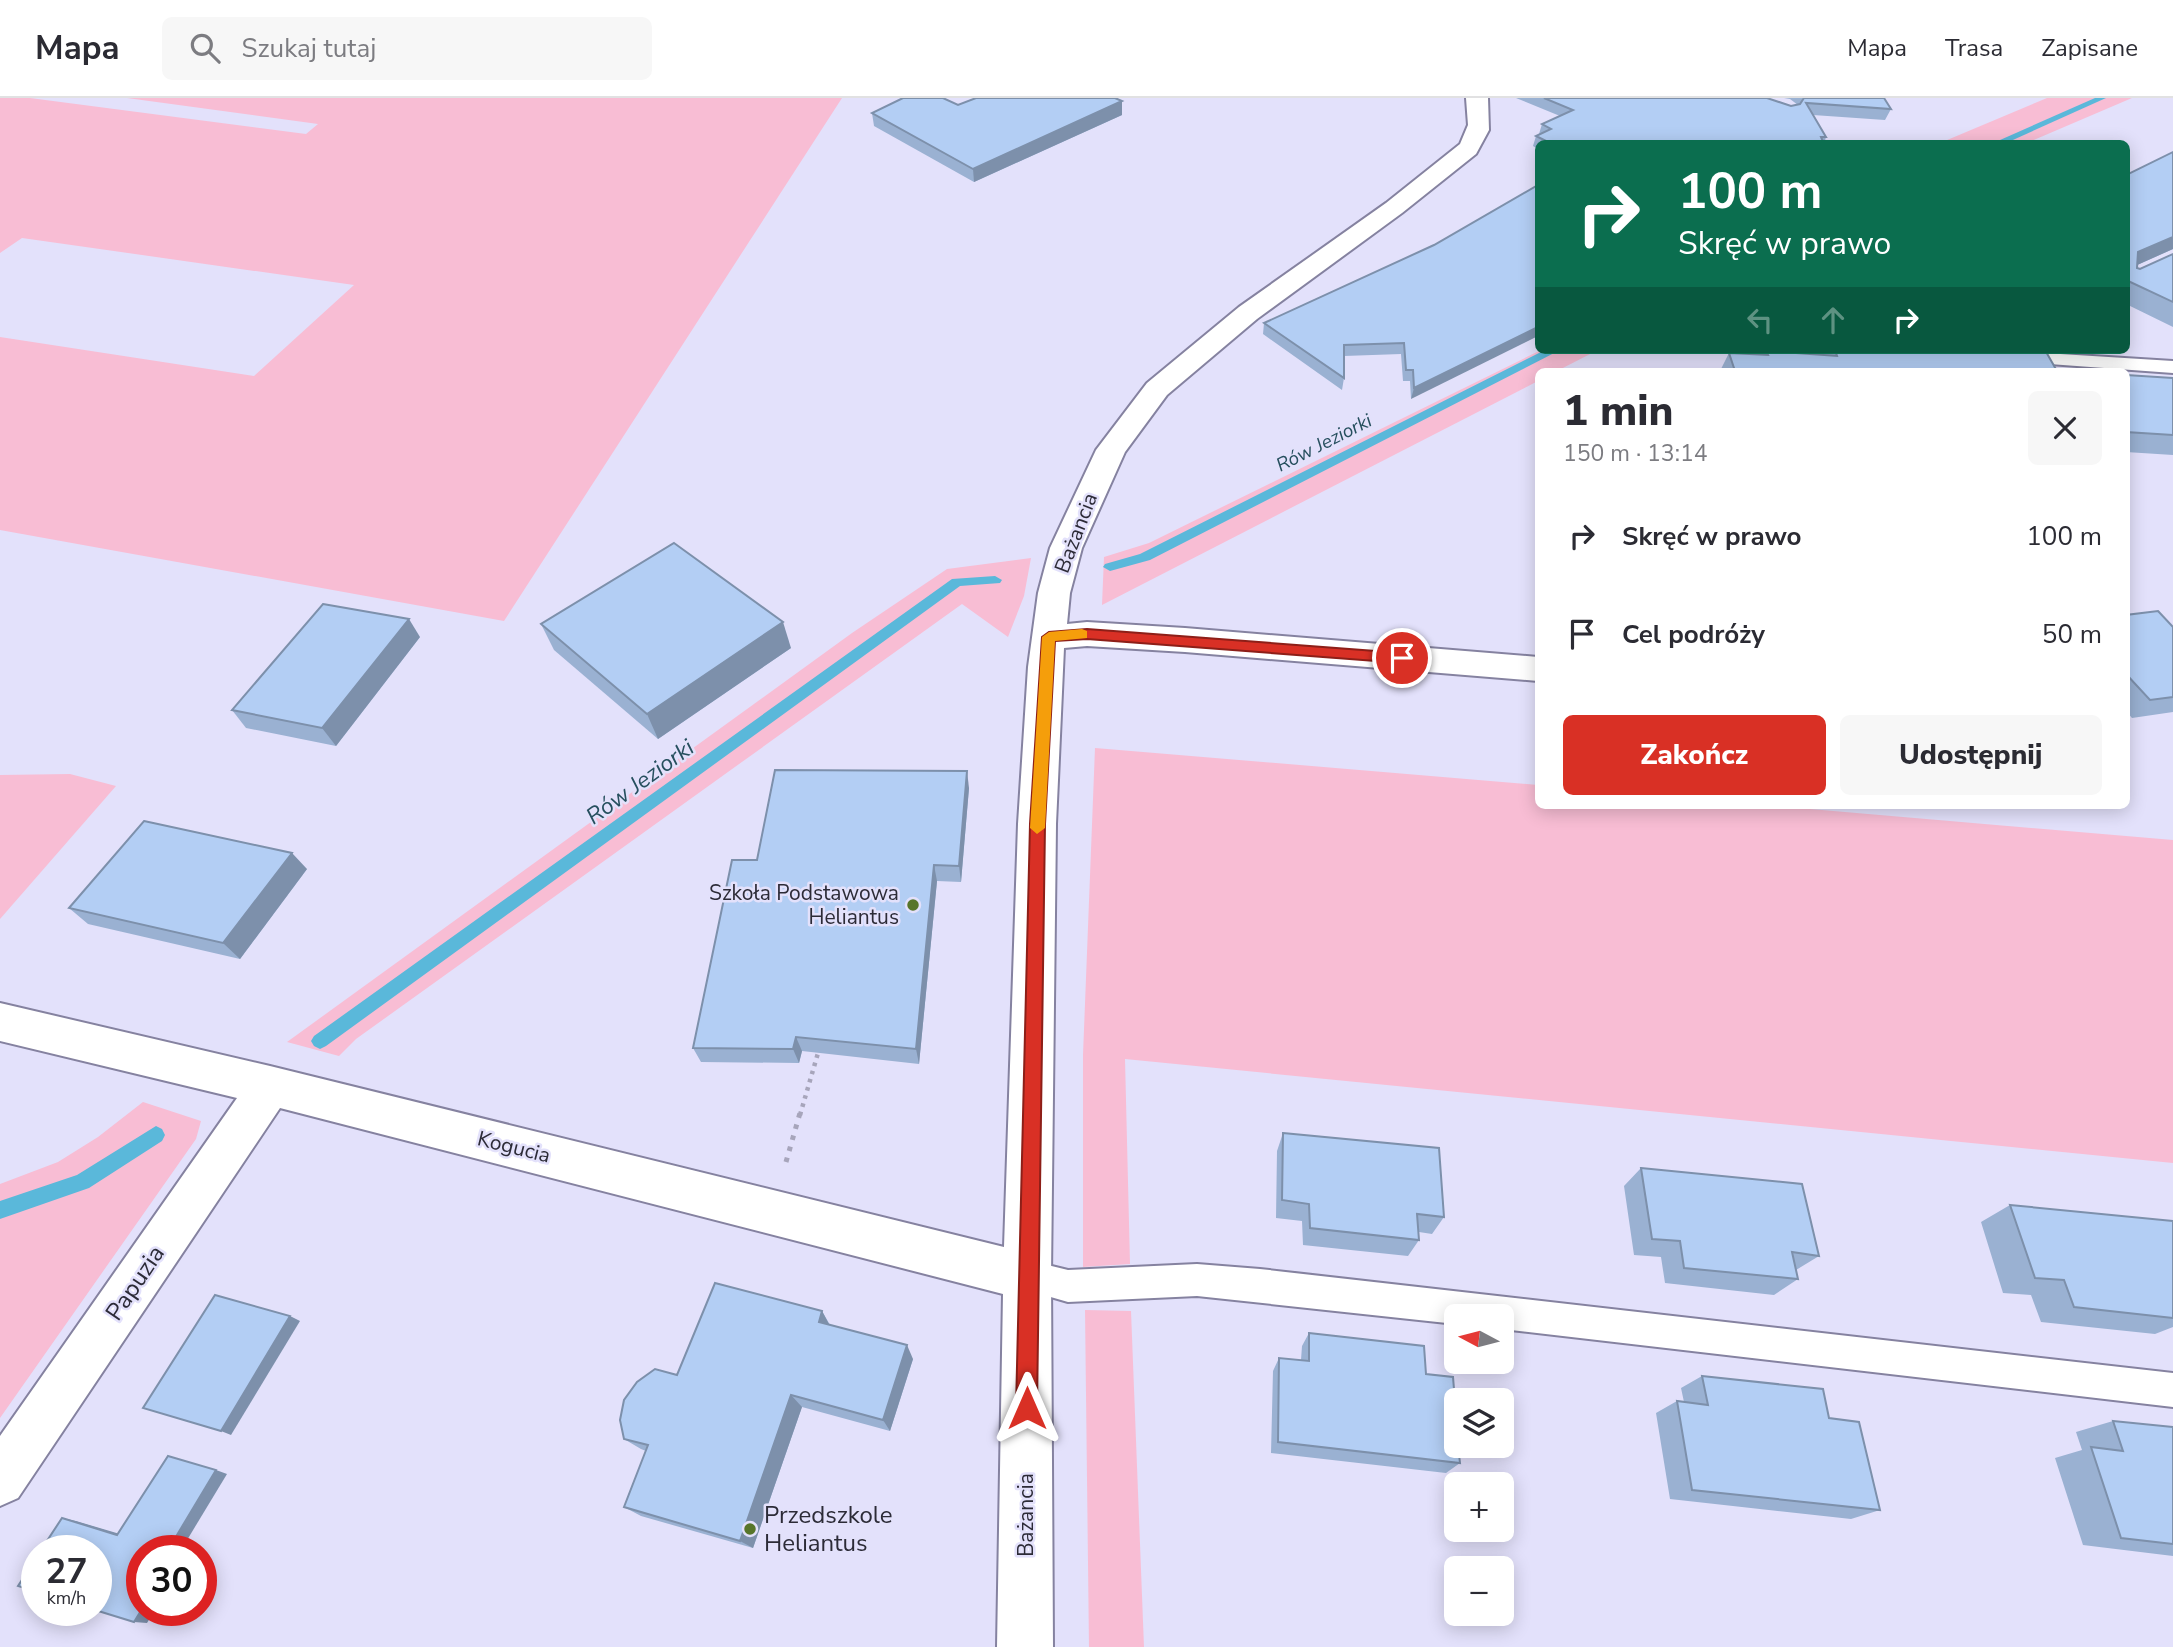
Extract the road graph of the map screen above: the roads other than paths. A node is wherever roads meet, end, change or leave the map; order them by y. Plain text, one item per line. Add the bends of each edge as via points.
1 (1477, 98) edge
2 (1996, 356) edge
3 (2173, 367) edge
4 (1049, 637) junction
5 (1535, 669) edge
6 (0, 1022) edge
7 (270, 1086) junction
8 (1027, 1276) junction
9 (2173, 1390) edge
10 (0, 1480) edge
11 (1025, 1647) edge

1 - 4 street, Bażancia via 1480,126 1468,149 1248,313 1157,389 1111,450 1066,548
2 - 3 lane
4 - 5 street via 1087,634 1185,640
4 - 8 street, Bażancia via 1037,824
6 - 7 street, Kogucia
7 - 8 street, Kogucia
7 - 10 street, Papuzia
8 - 9 lane via 1068,1286 1197,1280 1260,1284
8 - 11 street, Bażancia

